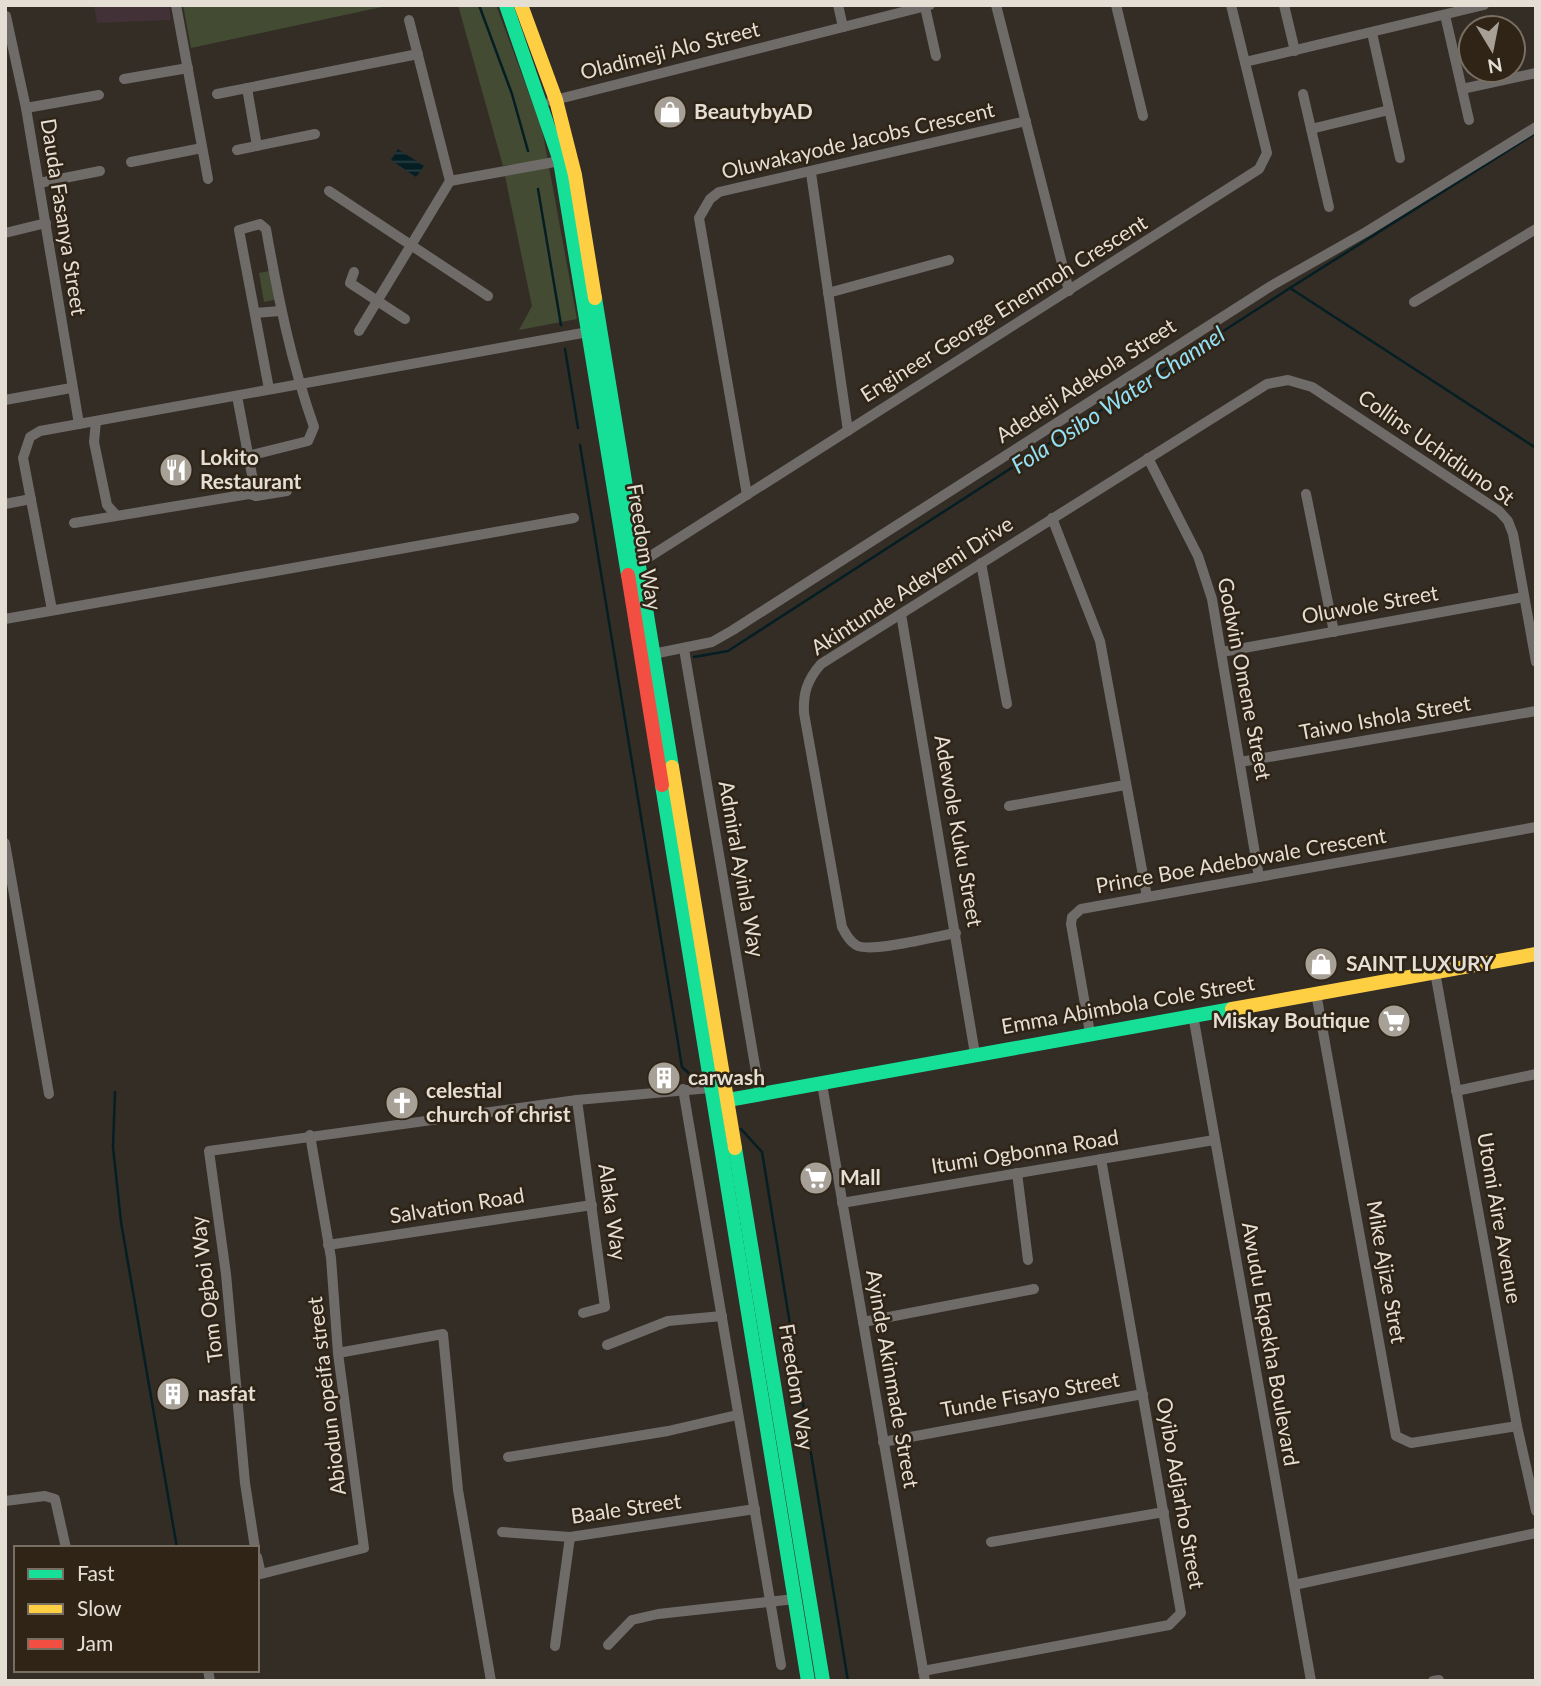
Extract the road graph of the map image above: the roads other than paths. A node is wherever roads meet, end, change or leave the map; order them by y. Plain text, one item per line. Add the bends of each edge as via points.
1 (176, 5) edge
2 (506, 5) edge
3 (522, 5) edge
4 (838, 5) edge
5 (996, 5) edge
6 (1116, 5) edge
7 (1231, 5) edge
8 (1284, 5) edge
9 (1485, 5) edge
10 (928, 6) edge
11 (1445, 15) junction
12 (6, 16) edge
13 (409, 20) dead end
14 (843, 27) junction
15 (1372, 33) junction
16 (1295, 51) junction
17 (418, 54) junction
18 (936, 56) dead end
19 (1245, 62) junction
20 (188, 68) junction
21 (1536, 73) edge
22 (124, 79) dead end
23 (247, 88) junction
24 (1462, 89) junction
25 (218, 94) dead end
26 (1303, 94) dead end
27 (99, 95) dead end
28 (549, 102) junction
29 (26, 108) junction
30 (1389, 110) junction
31 (1143, 116) dead end
32 (1469, 120) dead end
33 (1026, 121) junction
34 (1536, 127) edge
35 (1311, 129) junction
36 (314, 134) dead end
37 (257, 146) junction
38 (202, 148) junction
39 (237, 150) dead end
40 (1400, 158) dead end
41 (560, 161) junction
42 (131, 162) dead end
43 (100, 171) dead end
44 (811, 173) junction
45 (208, 179) dead end
46 (450, 181) junction
47 (39, 183) junction
48 (328, 191) dead end
49 (1329, 207) dead end
50 (46, 223) junction
51 (1536, 229) edge
52 (5, 233) edge
53 (412, 245) junction
54 (948, 260) dead end
55 (354, 272) dead end
56 (1069, 291) junction
57 (828, 293) junction
58 (488, 296) dead end
59 (377, 301) junction
60 (1414, 302) dead end
61 (280, 311) junction
62 (255, 313) junction
63 (405, 319) dead end
64 (359, 331) dead end
65 (588, 332) junction
66 (1289, 380) joint
67 (298, 383) junction
68 (71, 388) junction
69 (269, 389) junction
70 (237, 396) junction
71 (5, 400) edge
72 (96, 421) junction
73 (79, 424) junction
74 (848, 431) junction
75 (248, 456) junction
76 (1148, 458) junction
77 (287, 491) dead end
78 (1306, 494) dead end
79 (747, 495) junction
80 (256, 496) junction
81 (31, 499) junction
82 (5, 504) edge
83 (116, 515) junction
84 (574, 518) dead end
85 (1052, 518) junction
86 (75, 523) dead end
87 (640, 563) junction
88 (981, 563) junction
89 (627, 573) junction
90 (1524, 597) junction
91 (52, 610) junction
92 (901, 614) junction
93 (5, 619) edge
94 (1334, 632) junction
95 (684, 649) junction
96 (1222, 652) junction
97 (653, 654) junction
98 (1536, 662) edge
99 (1007, 704) dead end
100 (1536, 711) edge
101 (1240, 762) junction
102 (1125, 785) junction
103 (1009, 806) dead end
104 (1536, 827) edge
105 (5, 843) edge
106 (1259, 877) junction
107 (1147, 897) junction
108 (956, 933) junction
109 (1536, 954) edge
110 (1435, 972) junction
111 (1316, 993) junction
112 (1192, 1015) junction
113 (1090, 1033) junction
114 (975, 1055) junction
115 (1536, 1074) edge
116 (822, 1084) junction
117 (710, 1088) junction
118 (683, 1089) junction
119 (1456, 1091) junction
120 (49, 1094) dead end
121 (760, 1095) junction
122 (577, 1100) junction
123 (728, 1101) junction
124 (712, 1103) junction
125 (310, 1135) junction
126 (1214, 1140) junction
127 (1101, 1159) junction
128 (1017, 1172) junction
129 (842, 1203) junction
130 (592, 1205) junction
131 (328, 1245) junction
132 (1028, 1260) dead end
133 (1034, 1289) dead end
134 (583, 1313) dead end
135 (722, 1316) junction
136 (863, 1322) junction
137 (607, 1345) dead end
138 (338, 1353) junction
139 (1143, 1394) junction
140 (737, 1415) junction
141 (1517, 1426) junction
142 (883, 1442) junction
143 (509, 1457) dead end
144 (5, 1501) edge
145 (755, 1509) junction
146 (1536, 1511) edge
147 (1164, 1512) junction
148 (502, 1532) dead end
149 (1536, 1533) edge
150 (570, 1538) junction
151 (991, 1542) dead end
152 (66, 1546) edge
153 (255, 1546) edge
154 (259, 1566) edge
155 (1294, 1585) junction
156 (795, 1599) junction
157 (769, 1603) junction
158 (555, 1646) dead end
159 (608, 1646) dead end
160 (781, 1665) dead end
161 (924, 1676) edge
162 (491, 1681) edge
163 (808, 1681) edge
164 (823, 1681) edge
165 (1311, 1681) edge

1 - 20 street
2 - 28 main road, Freedom Way
3 - 28 main road, Freedom Way
4 - 14 street
5 - 33 street
6 - 31 street
7 - 19 street, Engineer George Enenmoh Crescent
8 - 16 street
9 - 11 street
10 - 14 street, Oladimeji Alo Street
10 - 18 street
11 - 15 street
11 - 24 street
12 - 29 street, Dauda Fasanya Street
13 - 17 street
14 - 28 street, Oladimeji Alo Street
15 - 16 street
15 - 30 street
16 - 19 street
17 - 23 street
17 - 46 street
19 - 56 street, Engineer George Enenmoh Crescent via 1267,153 1265,162
20 - 22 street
20 - 38 street
21 - 24 street
23 - 25 street
23 - 37 street
24 - 32 street
26 - 35 street
27 - 29 street
28 - 41 main road, Freedom Way
28 - 87 main road, Freedom Way via 575,175
29 - 47 street, Dauda Fasanya Street
30 - 35 street
30 - 40 street
33 - 44 street, Oluwakayode Jacobs Crescent
33 - 56 street
34 - 95 street, Adedeji Adekola Street via 1271,286 733,630 712,642
35 - 49 street
36 - 37 street
37 - 39 street
38 - 42 street
38 - 45 street
41 - 46 street
41 - 65 main road, Freedom Way
43 - 47 street
44 - 57 street
44 - 79 street, Oluwakayode Jacobs Crescent via 719,192 699,218
46 - 53 street
47 - 50 street, Dauda Fasanya Street
48 - 53 street
50 - 52 street
50 - 68 street, Dauda Fasanya Street
51 - 60 street
53 - 58 street
53 - 59 street
54 - 57 street
55 - 59 street via 349,282
56 - 74 street, Engineer George Enenmoh Crescent
57 - 74 street
59 - 63 street
59 - 64 street
61 - 62 street
61 - 62 street via 266,229 260,224 239,230
61 - 67 street
62 - 69 street
65 - 67 street
65 - 89 main road, Freedom Way
66 - 76 street, Akintunde Adeyemi Drive via 1267,384
66 - 90 street, Collins Uchidiuno St via 1312,387 1499,511 1513,534
67 - 69 street
67 - 75 street via 314,427 312,436 296,446
68 - 71 street
68 - 73 street, Dauda Fasanya Street
69 - 70 street
70 - 72 street
70 - 75 street
72 - 73 street
72 - 83 street via 93,442 107,505
73 - 81 street via 30,437 23,458
74 - 79 street, Engineer George Enenmoh Crescent
75 - 80 street
76 - 85 street, Akintunde Adeyemi Drive
76 - 96 street, Godwin Omene Street via 1206,576
77 - 80 street
78 - 94 street
79 - 87 street, Engineer George Enenmoh Crescent
80 - 83 street
81 - 82 street
81 - 91 street
83 - 86 street
84 - 91 street
85 - 88 street, Akintunde Adeyemi Drive
85 - 102 street via 1100,641
87 - 89 street, Engineer George Enenmoh Crescent
87 - 97 main road, Freedom Way
88 - 92 street, Akintunde Adeyemi Drive
88 - 99 street
89 - 117 main road, Freedom Way
90 - 94 street, Oluwole Street
90 - 98 street, Collins Uchidiuno St
91 - 93 street
92 - 108 street, Adewole Kuku Street
92 - 108 street, Akintunde Adeyemi Drive via 821,664 803,700 806,727 846,935 856,945 871,947
94 - 96 street, Oluwole Street
95 - 97 street, Adedeji Adekola Street
95 - 121 street, Admiral Ayinla Way
96 - 101 street, Godwin Omene Street
97 - 123 main road, Freedom Way
100 - 101 street, Taiwo Ishola Street
101 - 106 street, Godwin Omene Street
102 - 103 street
102 - 107 street
104 - 106 street, Prince Boe Adebowale Crescent
105 - 120 street
106 - 107 street, Prince Boe Adebowale Crescent
107 - 113 street, Prince Boe Adebowale Crescent via 1081,909 1072,917
108 - 114 street, Adewole Kuku Street
109 - 110 main road, Emma Abimbola Cole Street
110 - 111 main road, Emma Abimbola Cole Street
110 - 119 street, Utomi Aire Avenue
111 - 112 main road, Emma Abimbola Cole Street
111 - 141 street, Mike Ajize Stret via 1396,1436 1411,1443
112 - 113 main road, Emma Abimbola Cole Street
112 - 126 street, Awudu Ekpekha Boulevard
113 - 114 main road, Emma Abimbola Cole Street
114 - 116 main road, Emma Abimbola Cole Street
115 - 119 street
116 - 121 main road, Emma Abimbola Cole Street
116 - 129 street, Ayinde Akinmade Street
117 - 118 street
117 - 124 main road, Freedom Way
118 - 122 street
118 - 135 street
119 - 141 street, Utomi Aire Avenue
121 - 123 main road, Emma Abimbola Cole Street
122 - 125 street
122 - 130 street, Alaka Way
123 - 124 main road
123 - 164 main road, Freedom Way
124 - 156 main road, Freedom Way
125 - 131 street, Abiodun opeifa street
125 - 153 street, Tom Ogboi Way via 209,1151
126 - 127 street, Itumi Ogbonna Road
126 - 155 street, Awudu Ekpekha Boulevard
127 - 128 street, Itumi Ogbonna Road
127 - 139 street, Oyibo Adjarho Street
128 - 129 street, Itumi Ogbonna Road
128 - 132 street
129 - 136 street, Ayinde Akinmade Street
130 - 131 street, Salvation Road
130 - 134 street, Alaka Way via 605,1307
131 - 138 street, Abiodun opeifa street
133 - 136 street
135 - 137 street via 668,1321
135 - 140 street
136 - 142 street, Ayinde Akinmade Street
138 - 154 street, Abiodun opeifa street via 364,1548 261,1574
138 - 162 street via 443,1334 458,1490
139 - 142 street, Tunde Fisayo Street
139 - 147 street, Oyibo Adjarho Street
140 - 143 street
140 - 145 street
141 - 146 street, Utomi Aire Avenue
142 - 161 street, Ayinde Akinmade Street
144 - 152 street via 55,1499
145 - 150 street, Baale Street
145 - 157 street
147 - 151 street
147 - 161 street, Oyibo Adjarho Street via 1181,1607 1174,1622
148 - 150 street, Baale Street
149 - 155 street
150 - 158 street
155 - 165 street, Awudu Ekpekha Boulevard
156 - 157 street
156 - 163 main road, Freedom Way
157 - 159 street via 632,1620
157 - 160 street

